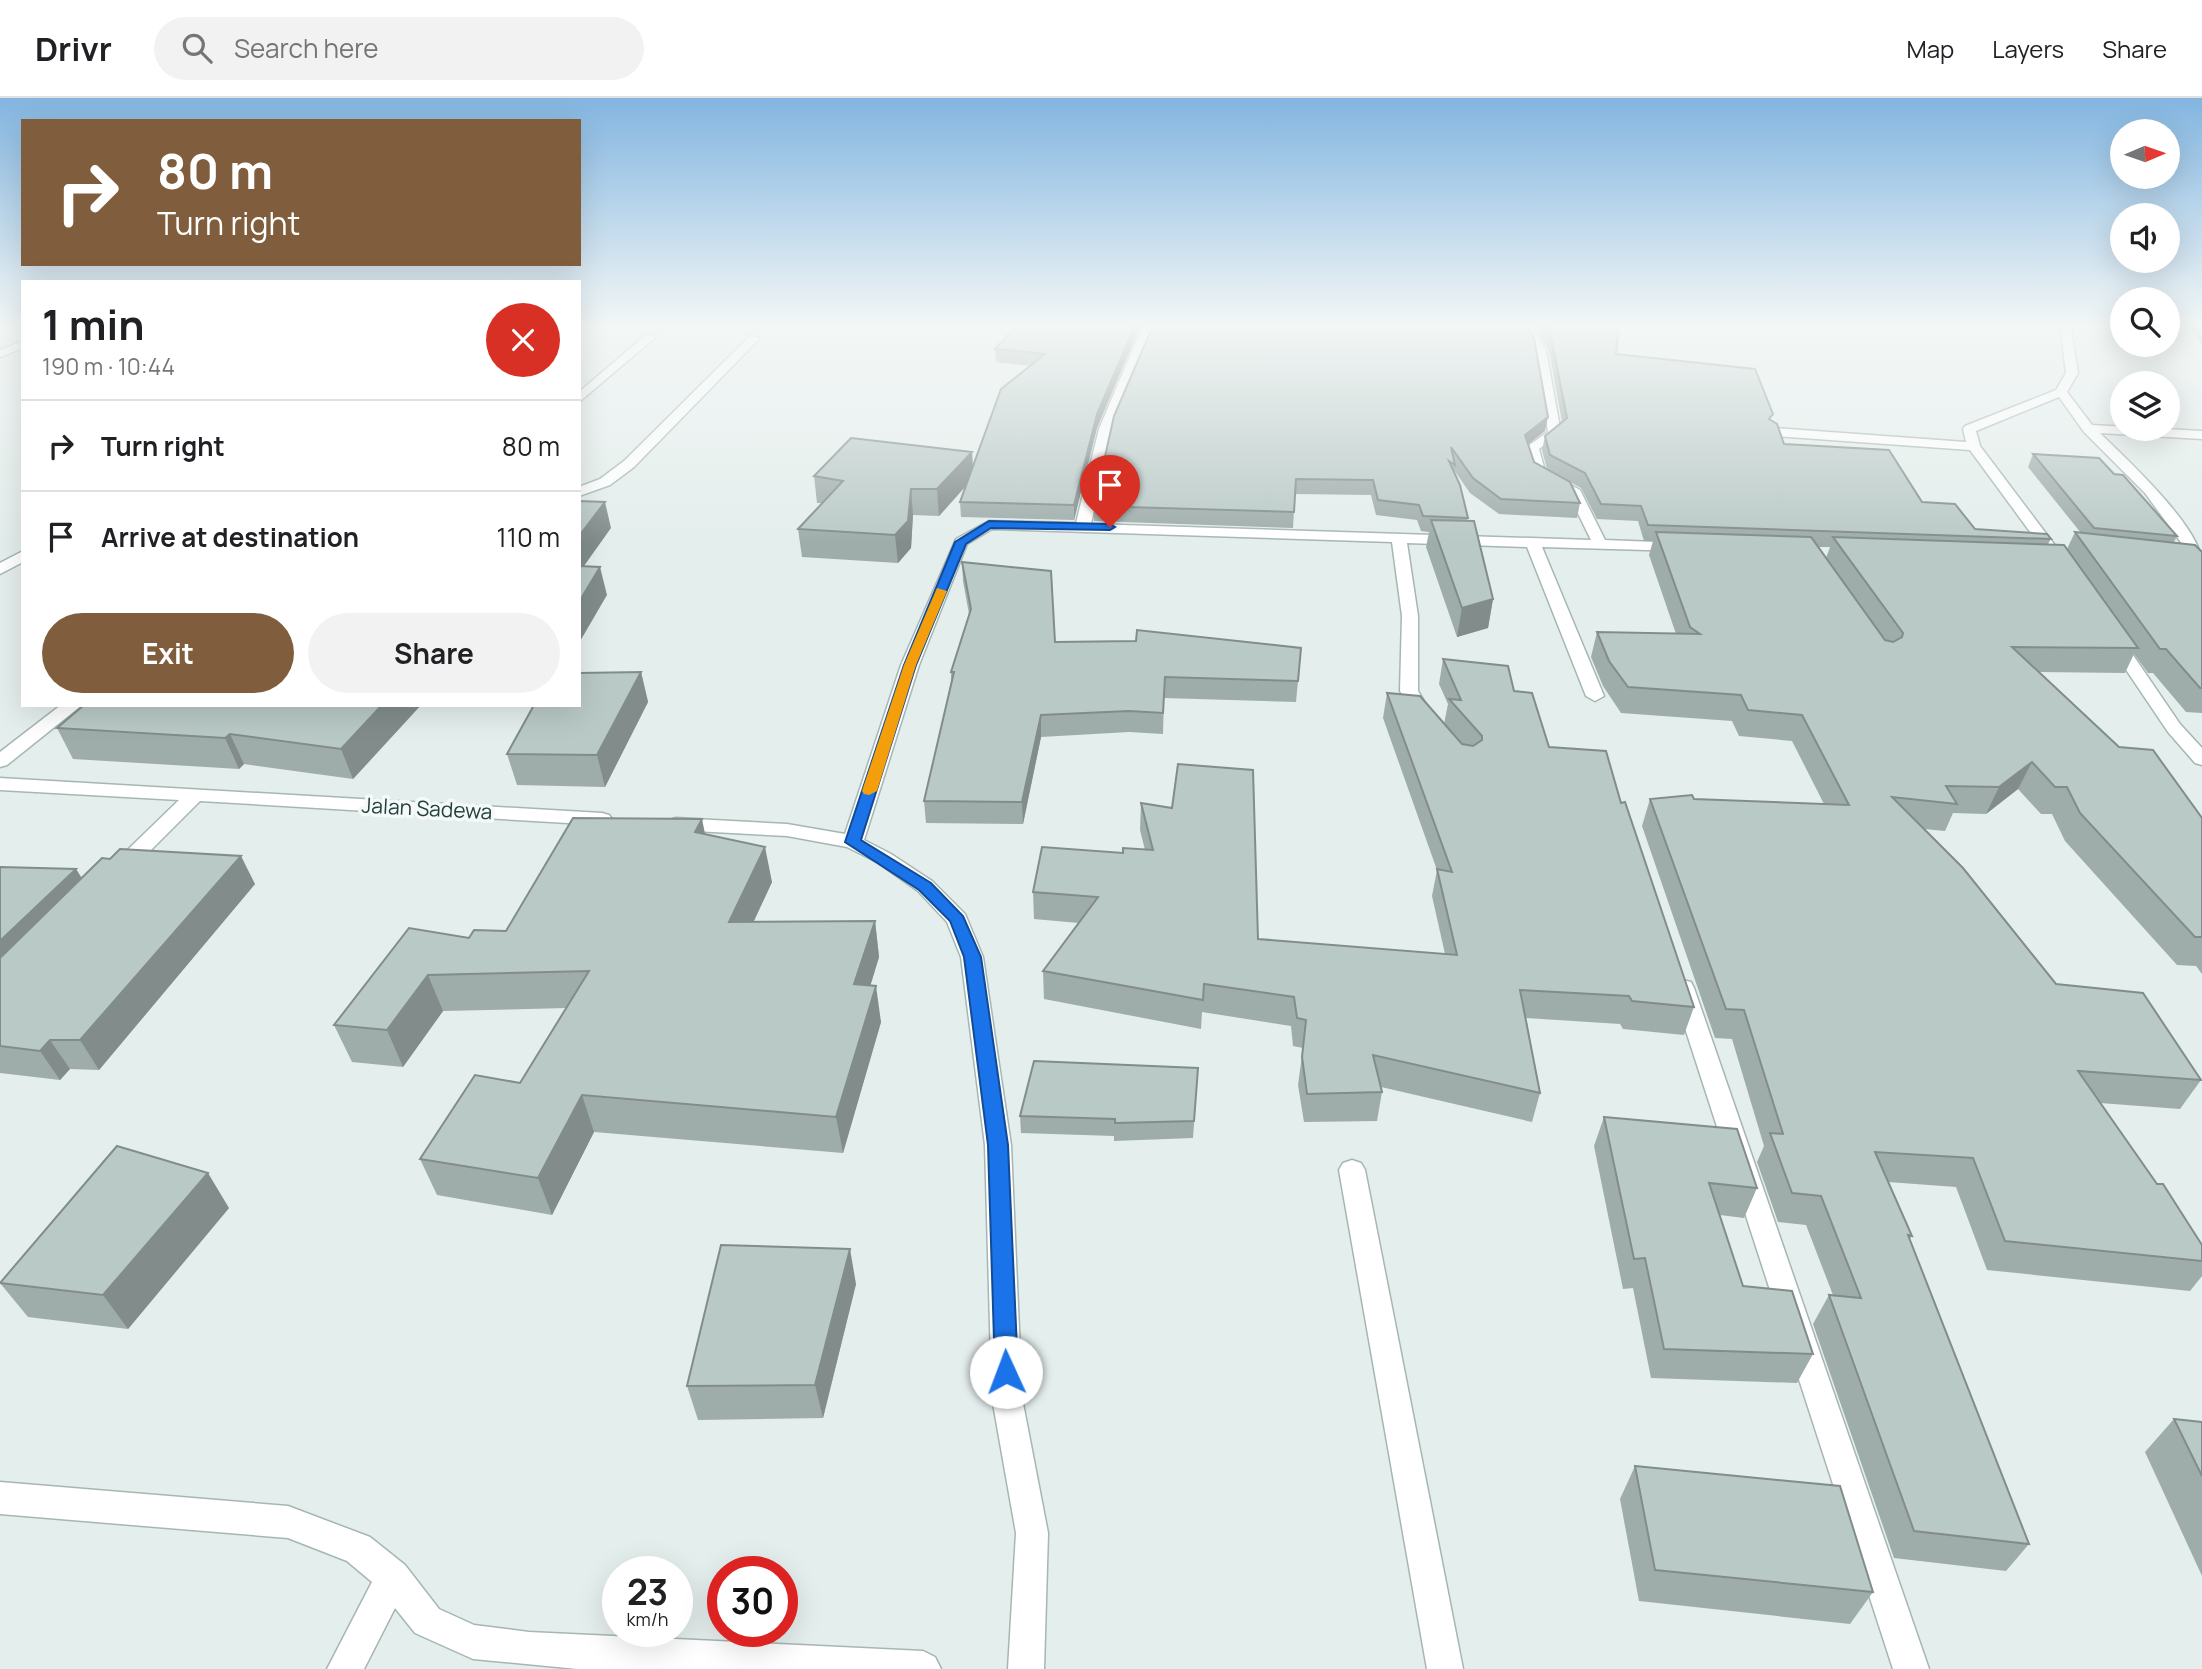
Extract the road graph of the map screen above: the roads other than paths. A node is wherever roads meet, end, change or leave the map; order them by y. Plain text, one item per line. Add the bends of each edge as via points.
1 (696, 396) edge
2 (1118, 396) edge
3 (1548, 396) edge
4 (2049, 396) edge
5 (2064, 396) edge
6 (2088, 429) junction
7 (1773, 432) edge
8 (2202, 435) edge
9 (1975, 446) junction
10 (581, 491) edge
11 (1083, 526) junction
12 (1399, 537) junction
13 (1533, 542) junction
14 (1600, 544) junction
15 (2047, 545) junction
16 (2071, 547) dead end
17 (1697, 548) edge
18 (21, 556) edge
19 (2180, 558) edge
20 (2202, 560) edge
21 (2033, 561) edge
22 (0, 569) edge
23 (2106, 628) edge
24 (1595, 696) dead end
25 (70, 707) edge
26 (1433, 728) edge
27 (2202, 759) edge
28 (0, 761) edge
29 (0, 784) edge
30 (196, 795) junction
31 (622, 820) edge
32 (650, 822) edge
33 (853, 842) junction
34 (106, 883) edge
35 (1676, 968) edge
36 (1352, 1170) dead end
37 (0, 1497) edge
38 (393, 1577) junction
39 (664, 1663) edge
40 (345, 1669) edge
41 (923, 1669) edge
42 (1026, 1669) edge
43 (1444, 1669) edge
44 (1911, 1669) edge

1 - 10 street via 629,464 605,482
2 - 11 street via 1105,429
3 - 14 street via 1555,433 1532,448 1539,472 1575,493
4 - 9 street via 1969,429
5 - 6 street
6 - 8 street
6 - 20 street via 2150,490
7 - 9 street
9 - 15 street
11 - 12 street
11 - 33 street via 989,525 961,542 910,665
12 - 13 street
12 - 26 street via 1410,616 1409,691
13 - 14 street
13 - 24 street
14 - 17 street
15 - 16 street
15 - 21 street via 2064,568
18 - 22 street
19 - 20 street
23 - 27 street via 2174,728
25 - 28 street
29 - 30 street, Jalan Sadewa
30 - 31 street, Jalan Sadewa
30 - 34 street
32 - 33 street via 787,830
33 - 42 street via 925,886 957,919 972,957 998,1145 1007,1398 1032,1533
35 - 44 street
36 - 43 street
37 - 38 street via 288,1522 358,1549
38 - 39 street via 427,1621 473,1642
38 - 40 street
39 - 41 street

